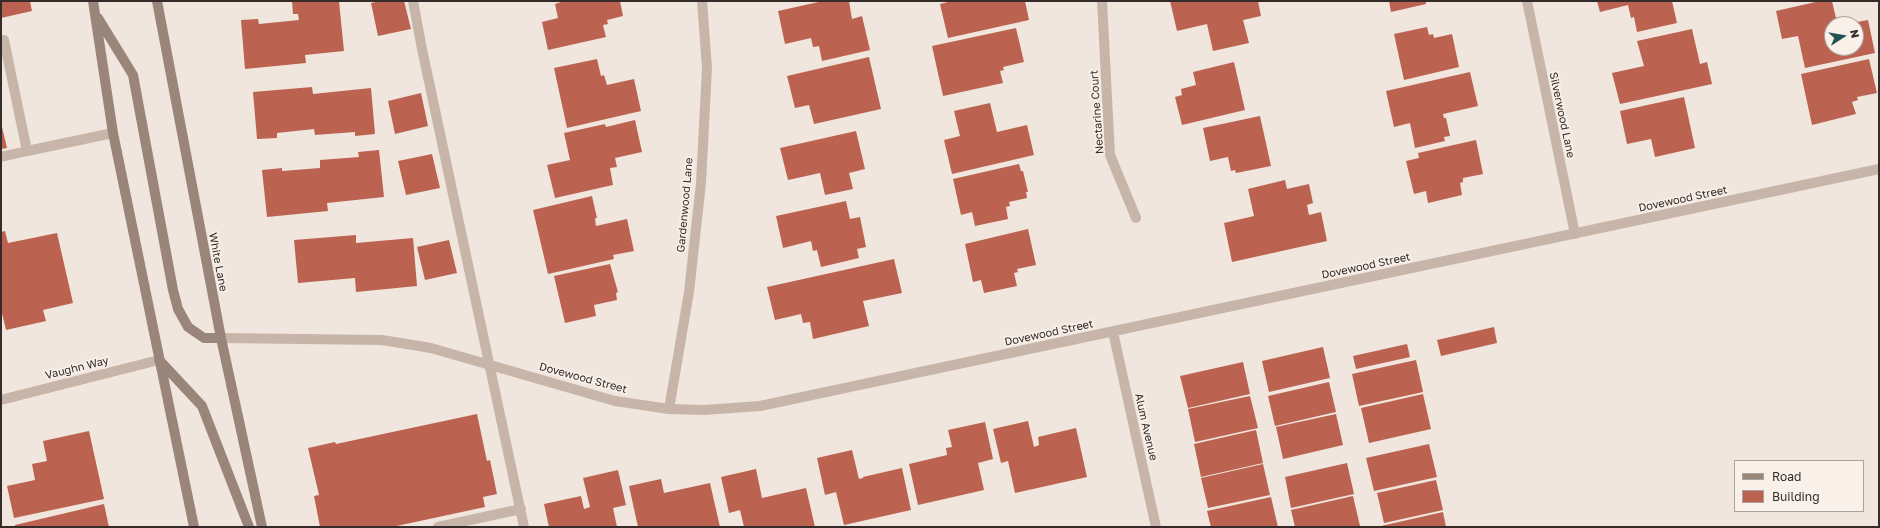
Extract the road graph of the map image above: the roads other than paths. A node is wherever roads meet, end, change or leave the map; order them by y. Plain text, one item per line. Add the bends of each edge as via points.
1 (93, 1) edge
2 (157, 1) edge
3 (413, 1) edge
4 (702, 1) edge
5 (1102, 1) edge
6 (1527, 1) edge
7 (95, 13) junction
8 (4, 40) dead end
9 (114, 133) junction
10 (26, 151) junction
11 (1, 157) edge
12 (1879, 169) edge
13 (1136, 218) dead end
14 (1575, 234) junction
15 (1113, 332) junction
16 (220, 338) junction
17 (159, 360) junction
18 (490, 365) junction
19 (1, 400) edge
20 (669, 409) junction
21 (521, 509) junction
22 (194, 527) edge
23 (249, 527) edge
24 (262, 527) edge
25 (438, 527) edge
26 (524, 527) edge
27 (1156, 527) edge

1 - 7 main road
2 - 16 main road, White Lane
3 - 18 street
4 - 20 street, Gardenwood Lane via 707,68 701,183 688,292
5 - 13 street, Nectarine Court via 1110,155
6 - 14 street, Silverwood Lane
7 - 9 main road
7 - 16 main road via 133,75 178,309 188,327 204,338
8 - 10 street
9 - 10 street
9 - 17 main road
10 - 11 street
12 - 14 street, Dovewood Street
14 - 15 street, Dovewood Street
15 - 20 street, Dovewood Street via 760,406 704,410
15 - 27 street, Alum Avenue
16 - 18 street, Dovewood Street via 382,340 430,348
16 - 24 main road, White Lane
17 - 19 street, Vaughn Way
17 - 22 main road
17 - 23 main road via 202,406
18 - 20 street, Dovewood Street via 615,401
18 - 21 street
21 - 25 street
21 - 26 street

